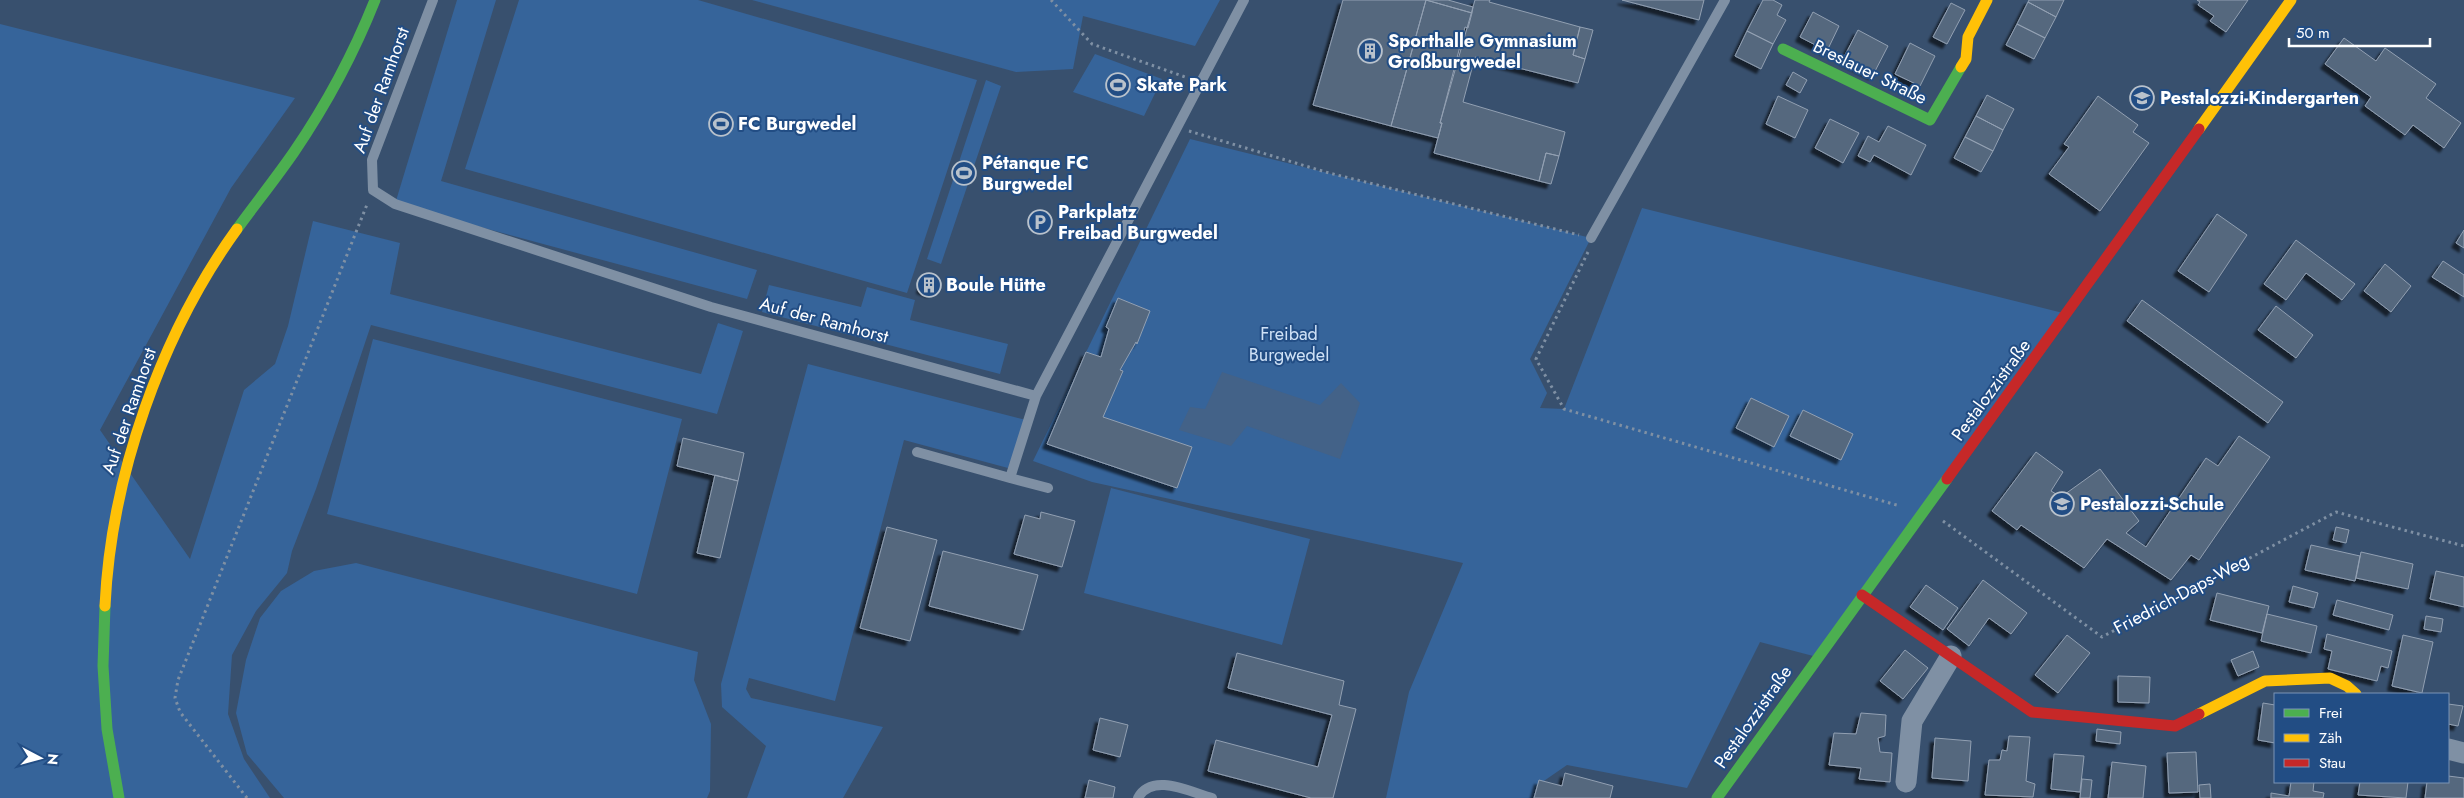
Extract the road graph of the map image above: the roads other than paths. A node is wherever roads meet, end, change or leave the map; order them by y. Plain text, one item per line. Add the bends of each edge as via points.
1 (375, 0) edge
2 (433, 0) edge
3 (1244, 0) edge
4 (1726, 0) edge
5 (1986, 0) edge
6 (2291, 0) edge
7 (1783, 49) dead end
8 (1590, 238) road end
9 (1036, 396) junction
10 (917, 452) dead end
11 (1010, 478) junction
12 (1048, 488) dead end
13 (1862, 595) junction
14 (1951, 656) junction
15 (2355, 693) edge
16 (2449, 749) edge
17 (2464, 753) edge
18 (1906, 782) dead end
19 (119, 798) edge
20 (1138, 798) edge
21 (1212, 798) edge
22 (1717, 798) edge

1 - 19 street, Auf der Ramhorst via 341,73 305,136 223,250 193,299 166,352 145,409 120,492 104,609 102,663 107,731
2 - 9 lane, Auf der Ramhorst via 372,160 373,190 395,204 711,307
3 - 9 lane
4 - 8 lane
5 - 7 street, Breslauer Straße via 1968,37 1966,60 1930,120
6 - 13 street, Pestalozzistraße
9 - 11 lane
10 - 11 lane
11 - 12 lane
13 - 14 street
13 - 22 street, Pestalozzistraße
14 - 15 street via 2032,712 2175,726 2265,681 2330,678
14 - 18 street via 1912,722
16 - 17 street
20 - 21 lane via 1142,789 1161,784

